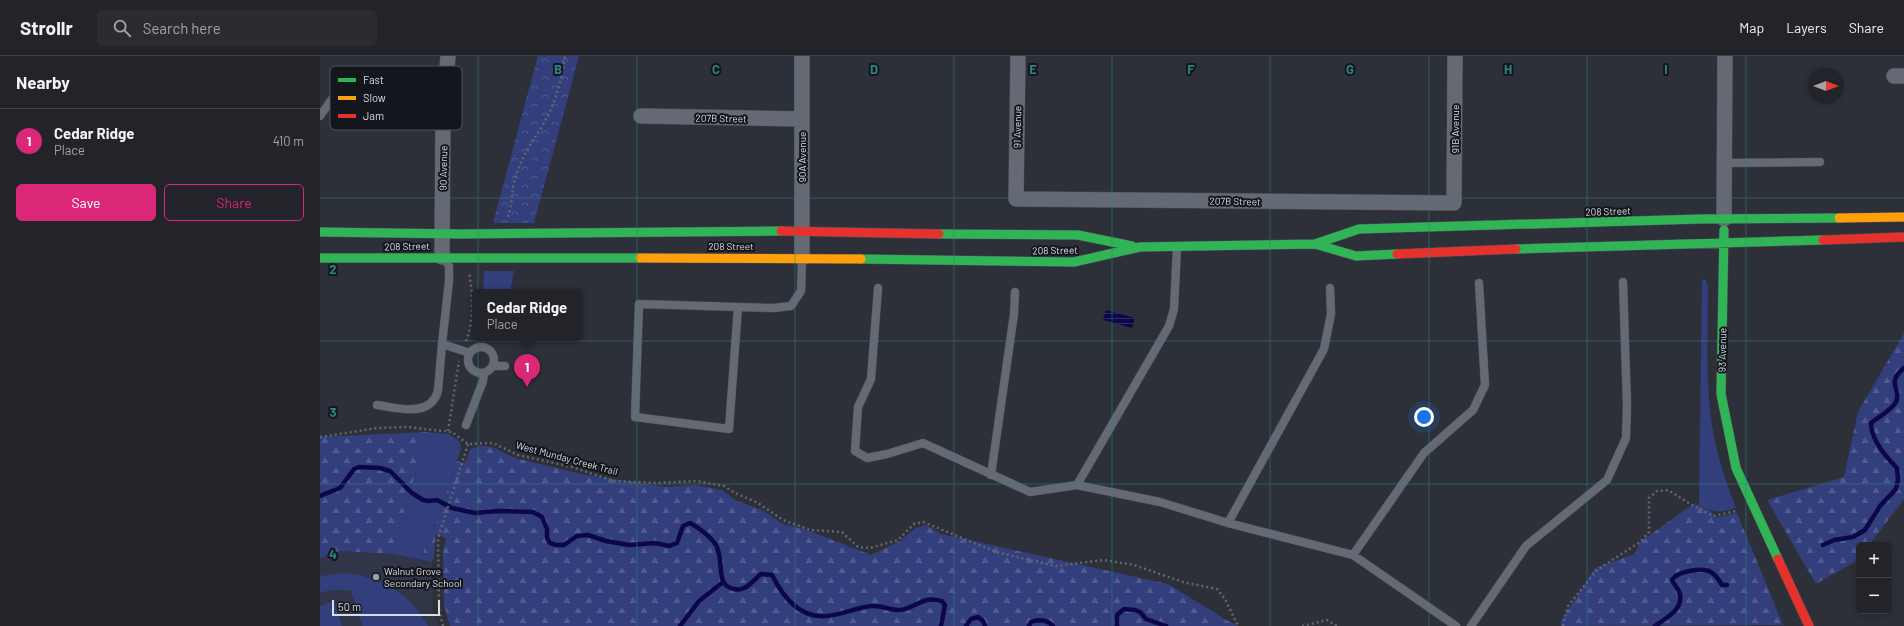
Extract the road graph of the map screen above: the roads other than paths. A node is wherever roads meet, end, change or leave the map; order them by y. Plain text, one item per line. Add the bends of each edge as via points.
1 (448, 56) edge
2 (802, 56) edge
3 (1018, 56) edge
4 (1455, 56) edge
5 (1725, 56) edge
6 (447, 66) edge
7 (330, 102) edge
8 (320, 116) edge
9 (641, 116) dead end
10 (802, 119) junction
11 (443, 130) edge
12 (1820, 162) dead end
13 (1724, 163) junction
14 (1016, 199) joint
15 (1454, 203) joint
16 (1904, 217) edge
17 (1724, 219) junction
18 (802, 231) junction
19 (320, 232) edge
20 (442, 233) junction
21 (1904, 237) edge
22 (1316, 244) junction
23 (1725, 244) junction
24 (1140, 247) junction
25 (1177, 247) junction
26 (442, 256) junction
27 (320, 258) edge
28 (802, 258) junction
29 (1623, 282) dead end
30 (1479, 283) dead end
31 (878, 288) dead end
32 (1330, 288) dead end
33 (1015, 292) dead end
34 (738, 307) junction
35 (442, 344) junction
36 (470, 353) junction
37 (493, 366) junction
38 (505, 366) dead end
39 (484, 373) junction
40 (377, 405) dead end
41 (466, 425) dead end
42 (991, 475) junction
43 (1077, 485) junction
44 (1228, 522) junction
45 (1353, 555) junction
46 (1456, 626) edge
47 (1470, 626) edge
48 (1809, 626) edge

1 - 6 street, 90 Avenue
2 - 10 street, 90A Avenue
3 - 14 street, 91 Avenue
4 - 15 street, 91B Avenue
5 - 13 street, 93 Avenue
7 - 8 lane
9 - 10 street, 207B Street
10 - 18 street, 90A Avenue
11 - 20 street, 90 Avenue
12 - 13 lane
13 - 17 street, 93 Avenue
14 - 15 street, 207B Street
16 - 17 main road, 208 Street
17 - 22 main road, 208 Street via 1359,228
17 - 23 main road, 93 Avenue
18 - 20 main road, 208 Street
18 - 24 main road, 208 Street via 1006,236 1078,235
18 - 28 street, 90A Avenue
19 - 20 main road, 208 Street
20 - 26 street, 90 Avenue
21 - 23 main road, 208 Street
22 - 23 main road, 208 Street via 1356,256
22 - 25 main road, 208 Street
23 - 48 main road, 93 Avenue via 1721,394 1736,468
24 - 25 main road, 208 Street
24 - 28 main road, 208 Street via 1074,262
25 - 43 lane via 1174,309 1168,326
26 - 27 main road, 208 Street
26 - 28 main road, 208 Street
26 - 35 lane via 449,266
28 - 34 lane via 801,291 791,306
29 - 47 lane via 1626,438 1607,480 1526,546
30 - 45 lane via 1485,385 1473,410 1424,453
31 - 42 lane via 870,379 858,408 855,451 867,458 923,443
32 - 44 lane via 1331,314 1324,349
33 - 42 lane
34 - 34 lane via 639,304 635,417 729,429
35 - 36 lane
35 - 40 lane via 438,391 430,405 412,409
36 - 37 lane via 480,347 489,349 494,356
36 - 39 lane via 469,366 475,372
37 - 38 lane
37 - 39 lane
39 - 41 lane
42 - 43 lane via 1030,492
43 - 44 lane via 1160,502
44 - 45 lane
45 - 46 lane

